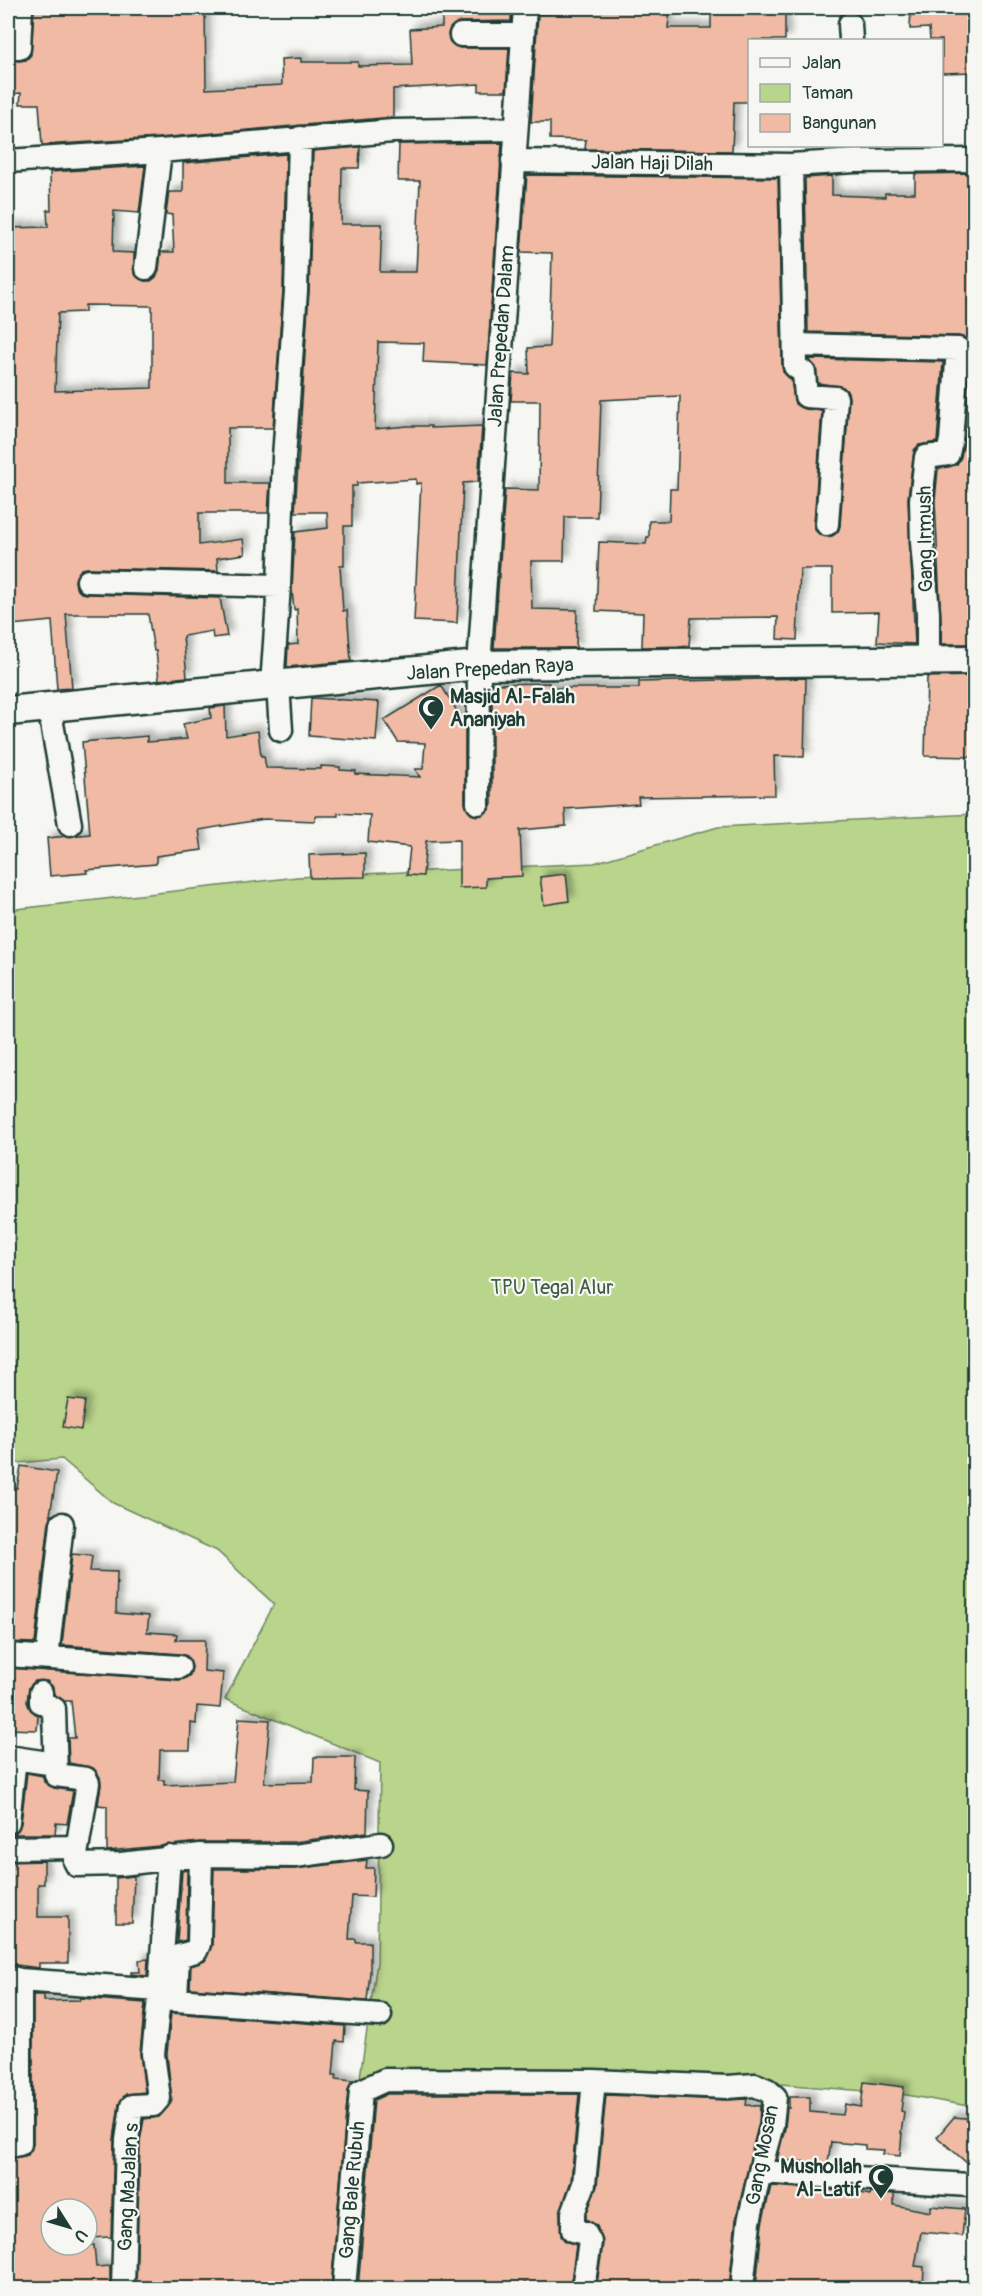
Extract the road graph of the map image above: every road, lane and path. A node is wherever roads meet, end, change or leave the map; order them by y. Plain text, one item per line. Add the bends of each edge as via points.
1 (21, 8) edge
2 (525, 8) edge
3 (460, 35) dead end
4 (522, 35) junction
5 (19, 48) dead end
6 (515, 129) junction
7 (300, 138) junction
8 (160, 151) junction
9 (855, 153) edge
10 (975, 160) edge
11 (8, 161) edge
12 (513, 161) junction
13 (791, 165) junction
14 (146, 268) dead end
15 (795, 345) junction
16 (827, 524) dead end
17 (88, 581) dead end
18 (279, 586) junction
19 (928, 660) junction
20 (975, 660) edge
21 (479, 665) junction
22 (275, 685) junction
23 (49, 707) junction
24 (8, 711) edge
25 (281, 730) dead end
26 (478, 803) dead end
27 (70, 824) dead end
28 (62, 1524) dead end
29 (8, 1655) edge
30 (47, 1658) junction
31 (179, 1666) dead end
32 (41, 1693) dead end
33 (11, 1758) edge
34 (54, 1764) junction
35 (8, 1822) edge
36 (378, 1844) dead end
37 (77, 1847) junction
38 (8, 1848) edge
39 (201, 1855) junction
40 (169, 1857) junction
41 (14, 1978) edge
42 (165, 1997) junction
43 (372, 2014) dead end
44 (594, 2081) junction
45 (8, 2146) edge
46 (760, 2172) junction
47 (969, 2185) dead end
48 (123, 2289) edge
49 (344, 2289) edge
50 (583, 2289) edge
51 (742, 2289) edge

1 - 5 street
2 - 4 street, Jalan Prepedan Dalam
3 - 4 street
4 - 6 street, Jalan Prepedan Dalam
6 - 7 street via 393,131
6 - 12 street, Jalan Prepedan Dalam
7 - 8 street
7 - 18 street via 296,291
8 - 11 street
8 - 14 street
9 - 10 street
9 - 13 street
12 - 13 street, Jalan Haji Dilah
12 - 21 street, Jalan Prepedan Dalam
13 - 15 street
15 - 16 street via 795,366 804,373 806,396 836,398
15 - 19 street, Gang Irmush via 958,349 948,454 926,457 921,500
17 - 18 street
18 - 22 street
19 - 20 street, Jalan Prepedan Raya
19 - 21 street, Jalan Prepedan Raya
21 - 22 street, Jalan Prepedan Raya
21 - 26 street, Jalan Prepedan Dalam
22 - 23 street, Jalan Prepedan Raya
22 - 25 street
23 - 24 street, Jalan Prepedan Raya
23 - 27 street
28 - 30 street
29 - 30 street
30 - 31 street
32 - 34 street via 41,1702 54,1709
33 - 34 street
33 - 35 street
34 - 37 street via 57,1776 86,1779 88,1783
36 - 39 street via 295,1856
37 - 38 street
37 - 40 street via 77,1865
39 - 40 street
39 - 42 street, Gang MaJalan s via 199,1944 196,1951 178,1956
40 - 42 street
41 - 42 street
41 - 45 street via 20,2144
42 - 43 street
42 - 48 street, Gang MaJalan s via 153,2054 159,2098 153,2105 132,2106 127,2140
44 - 46 street, Gang Mosan via 755,2085 767,2090 776,2100
44 - 49 street, Gang Bale Rubuh via 385,2080 361,2091
44 - 50 street via 585,2184 573,2213 573,2230 585,2233 590,2242
46 - 47 street
46 - 51 street, Gang Mosan via 749,2222

